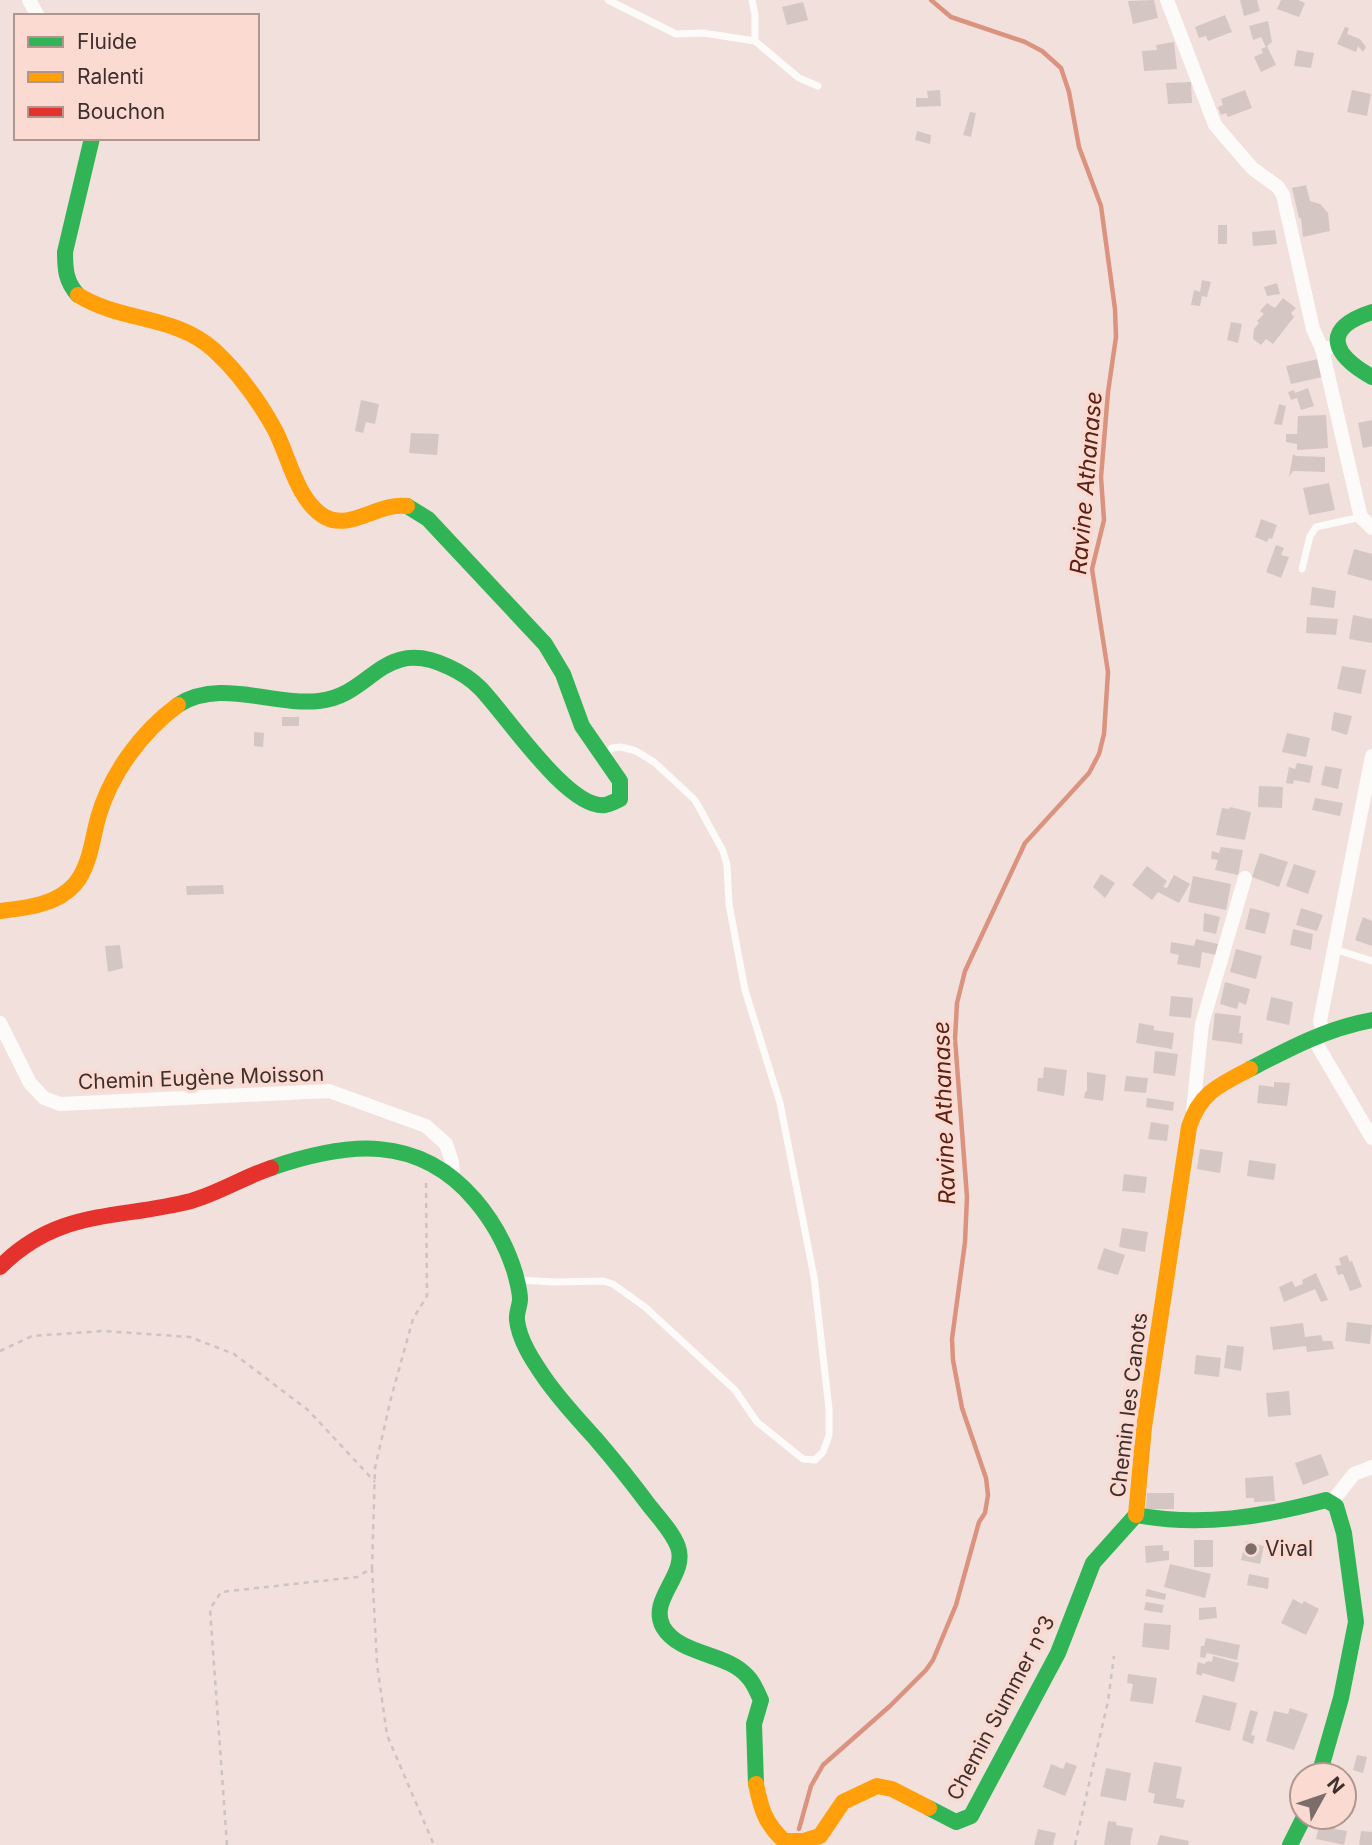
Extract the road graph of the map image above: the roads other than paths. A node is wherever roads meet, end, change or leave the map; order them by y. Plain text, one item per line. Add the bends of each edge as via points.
1 (608, 0) edge
2 (752, 0) edge
3 (1167, 0) edge
4 (755, 41) junction
5 (818, 86) dead end
6 (92, 140) edge
7 (1372, 312) edge
8 (1330, 348) junction
9 (1372, 377) edge
10 (1361, 516) junction
11 (1372, 528) edge
12 (1302, 569) dead end
13 (1372, 756) edge
14 (604, 757) junction
15 (1245, 878) dead end
16 (0, 911) edge
17 (1334, 948) junction
18 (1372, 961) edge
19 (1372, 1020) edge
20 (0, 1023) edge
21 (1318, 1036) junction
22 (1193, 1113) junction
23 (1372, 1138) edge
24 (453, 1175) junction
25 (0, 1267) edge
26 (515, 1279) junction
27 (1372, 1467) edge
28 (1331, 1503) junction
29 (1136, 1515) junction
30 (1323, 1761) edge

1 - 4 lane via 676,34
2 - 4 lane
3 - 8 street via 1215,125 1283,195 1314,329
4 - 5 lane via 799,78
6 - 14 street via 68,227 67,282 76,294 89,304 175,325 200,338 226,361 256,397 306,497 324,517 341,521 388,506 408,507 428,519 545,644 563,674 582,726
7 - 8 street via 1345,324
8 - 9 street
8 - 10 street
10 - 11 street
10 - 12 lane via 1316,527
13 - 17 street
14 - 16 street via 620,781 620,799 603,806 584,801 551,772 479,687 433,660 409,657 388,663 358,684 320,701 192,697 170,710 131,750 103,802 87,863 73,890 37,907
14 - 26 lane via 612,748 621,747 654,762 695,800 723,850 745,990 780,1103 814,1277 829,1409 829,1435 823,1452 815,1460 803,1459 790,1450 757,1422 735,1390 710,1366 612,1283
15 - 22 street via 1202,1024
17 - 18 lane
17 - 21 street
19 - 21 street
20 - 24 street, Chemin Eugène Moisson via 30,1083 44,1098 60,1104 329,1091 426,1126 446,1144
21 - 22 street via 1213,1089
21 - 23 street
22 - 29 street, Chemin les Canots via 1144,1427
24 - 25 street, Chemin Summer n°3 via 403,1150 340,1148 262,1171 190,1201 70,1223 33,1237
24 - 26 street, Chemin Summer n°3 via 474,1195 494,1225
26 - 29 street, Chemin Summer n°3 via 520,1297 517,1319 525,1346 550,1388 616,1463 680,1550 678,1571 659,1614 662,1626 671,1637 736,1666 749,1677 761,1700 754,1724 756,1782 761,1808 771,1829 784,1841 820,1836 842,1802 877,1786 956,1822 971,1816 1058,1653 1093,1563
27 - 28 street via 1354,1474
28 - 29 street, Chemin les Canots via 1326,1500 1285,1512 1209,1520 1157,1520
28 - 30 street via 1342,1519 1356,1622

